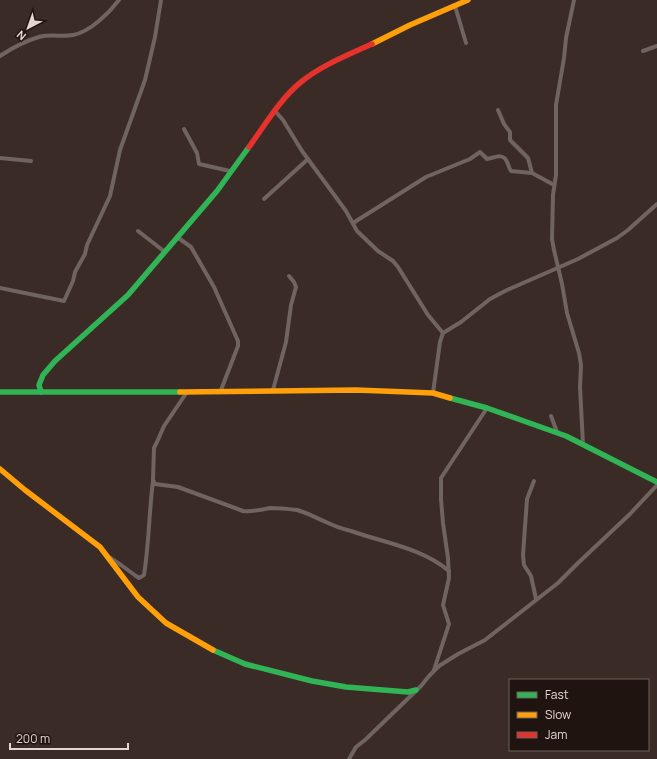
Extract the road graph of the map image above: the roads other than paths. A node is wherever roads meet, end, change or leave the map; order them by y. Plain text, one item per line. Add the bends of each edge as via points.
1 (120, 0) edge
2 (161, 0) edge
3 (468, 0) edge
4 (574, 0) edge
5 (455, 6) junction
6 (466, 43) dead end
7 (657, 46) edge
8 (643, 50) dead end
9 (0, 56) edge
10 (498, 110) dead end
11 (275, 111) junction
12 (184, 128) dead end
13 (0, 158) edge
14 (308, 159) junction
15 (31, 161) dead end
16 (230, 172) junction
17 (532, 173) junction
18 (554, 185) junction
19 (264, 199) dead end
20 (657, 204) edge
21 (353, 223) junction
22 (138, 231) dead end
23 (177, 238) junction
24 (165, 252) junction
25 (558, 268) junction
26 (289, 276) dead end
27 (0, 288) edge
28 (443, 333) junction
29 (221, 390) junction
30 (273, 390) junction
31 (0, 392) edge
32 (40, 392) junction
33 (187, 392) junction
34 (433, 393) junction
35 (487, 408) junction
36 (551, 416) dead end
37 (557, 432) junction
38 (583, 444) junction
39 (0, 469) edge
40 (153, 480) junction
41 (534, 481) dead end
42 (657, 483) edge
43 (108, 557) junction
44 (449, 571) junction
45 (536, 599) junction
46 (434, 670) junction
47 (416, 690) junction
48 (349, 759) edge

1 - 9 street via 86,31 72,36 41,36 24,42
2 - 27 street via 145,80 120,150 110,196 64,301
3 - 5 street
4 - 18 street via 556,105
5 - 6 street
5 - 11 street via 338,59 301,82
7 - 8 street
10 - 17 street via 510,132 510,140 528,158
11 - 14 street
11 - 16 street
12 - 16 street via 197,153 199,164
13 - 15 street
14 - 19 street
14 - 21 street
16 - 23 street
17 - 18 street
17 - 21 street via 514,172 504,157 487,159 480,152 470,159 426,177
18 - 25 street via 552,239
20 - 25 street via 617,238
21 - 28 street via 369,243 398,267 428,315
22 - 24 street
23 - 24 street
23 - 29 street via 191,248 214,287 238,341
24 - 32 street via 128,295 43,375
25 - 28 street via 490,299
25 - 38 street via 580,359
26 - 30 street via 296,287 286,342
28 - 34 street
29 - 30 street
29 - 33 street
30 - 34 street
31 - 32 street
32 - 33 street
33 - 40 street via 164,426 154,448
34 - 35 street
35 - 37 street
35 - 44 street via 442,478 442,523
36 - 37 street
37 - 38 street
38 - 42 street
39 - 43 street via 100,547
40 - 43 street via 144,575 139,578
40 - 44 street via 155,484 178,488 243,511 272,508 297,510 353,532 428,556
41 - 45 street via 527,499 523,555
42 - 45 street via 630,514 558,583
43 - 47 street via 138,597 166,623 226,656 245,664 312,681 368,689 408,692
44 - 46 street via 450,578 443,605 449,624
45 - 46 street via 485,640
46 - 47 street
47 - 48 street via 356,747

